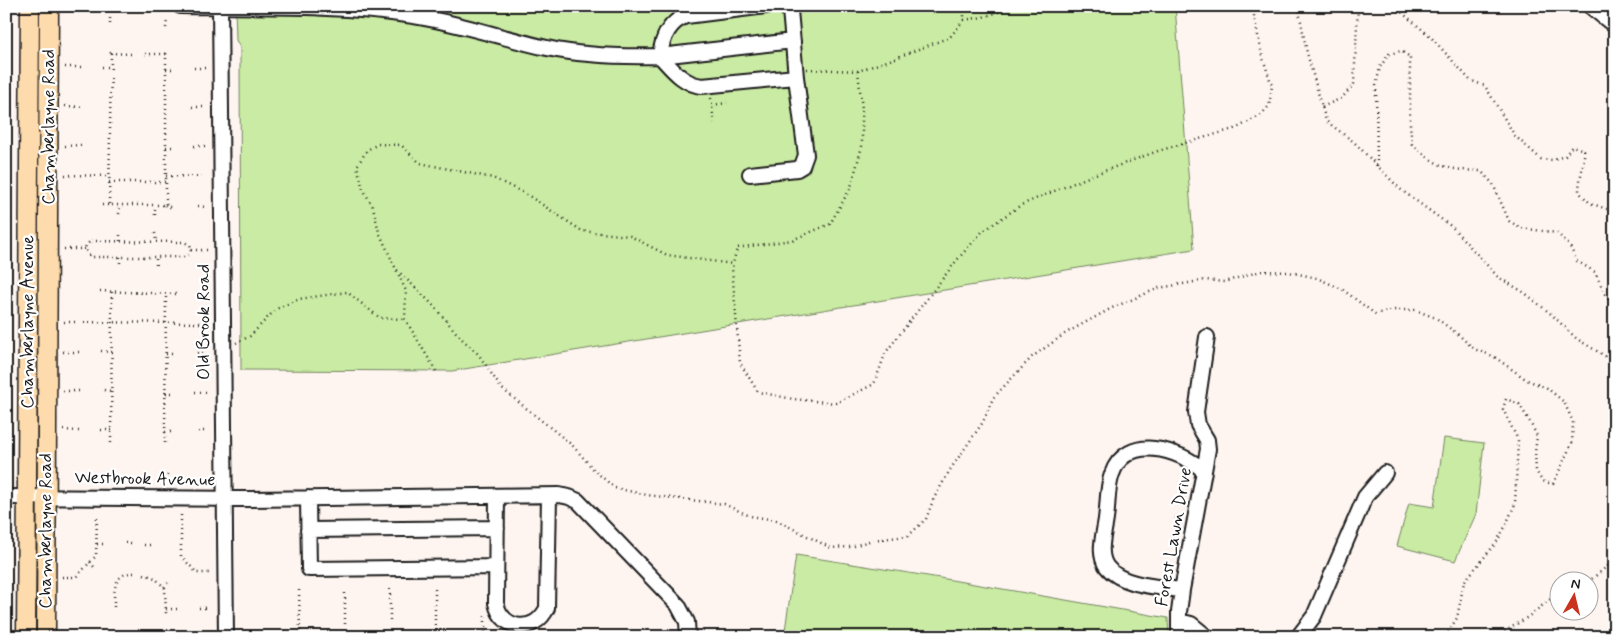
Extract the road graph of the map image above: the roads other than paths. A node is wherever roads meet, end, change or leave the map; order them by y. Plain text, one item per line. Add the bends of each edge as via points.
1 (30, 6) edge
2 (49, 6) edge
3 (180, 6) edge
4 (220, 6) edge
5 (766, 6) edge
6 (783, 6) edge
7 (1590, 6) edge
8 (277, 7) edge
9 (368, 8) edge
10 (1615, 26) edge
11 (793, 41) junction
12 (660, 56) junction
13 (796, 73) junction
14 (750, 174) dead end
15 (1207, 337) dead end
16 (1204, 471) junction
17 (1385, 473) dead end
18 (497, 496) junction
19 (549, 496) junction
20 (6, 497) edge
21 (27, 497) junction
22 (46, 497) junction
23 (224, 498) junction
24 (308, 498) junction
25 (497, 528) junction
26 (308, 530) junction
27 (496, 567) junction
28 (1182, 590) junction
29 (1179, 622) junction
30 (26, 637) edge
31 (46, 637) edge
32 (226, 637) edge
33 (688, 637) edge
34 (1179, 637) edge
35 (1207, 637) edge
36 (1298, 637) edge

1 - 21 main road, Chamberlayne Avenue
2 - 22 main road, Chamberlayne Road
3 - 4 street
4 - 8 street
4 - 23 street, Old Brook Road
5 - 12 street via 679,19 662,42
6 - 11 street via 790,10
7 - 10 street
8 - 9 street
9 - 12 street via 463,25 566,52 622,57
11 - 12 street
11 - 13 street
12 - 13 street via 680,77 702,86
13 - 14 street via 805,161 797,169
15 - 16 street, Forest Lawn Drive via 1196,412 1198,425 1208,440
16 - 28 street, Forest Lawn Drive
16 - 28 street via 1195,462 1173,452 1138,449 1120,459 1112,474 1102,552 1107,567 1128,582
17 - 36 street via 1365,497 1314,616
18 - 19 street, Westbrook Avenue
18 - 24 street, Westbrook Avenue
18 - 25 street
19 - 27 street via 548,600 539,621 532,625 510,624 498,611
19 - 33 street, Westbrook Avenue via 562,495 578,500 678,605 687,622
20 - 21 street, Westbrook Avenue
21 - 22 street, Westbrook Avenue
21 - 30 main road, Chamberlayne Avenue
22 - 23 street, Westbrook Avenue
22 - 31 main road, Chamberlayne Road
23 - 24 street, Westbrook Avenue
23 - 32 street, Old Brook Road
24 - 26 street
25 - 26 street
25 - 27 street
26 - 27 street via 309,568
28 - 29 street, Forest Lawn Drive
29 - 34 street, Forest Lawn Drive
29 - 35 street via 1191,624

